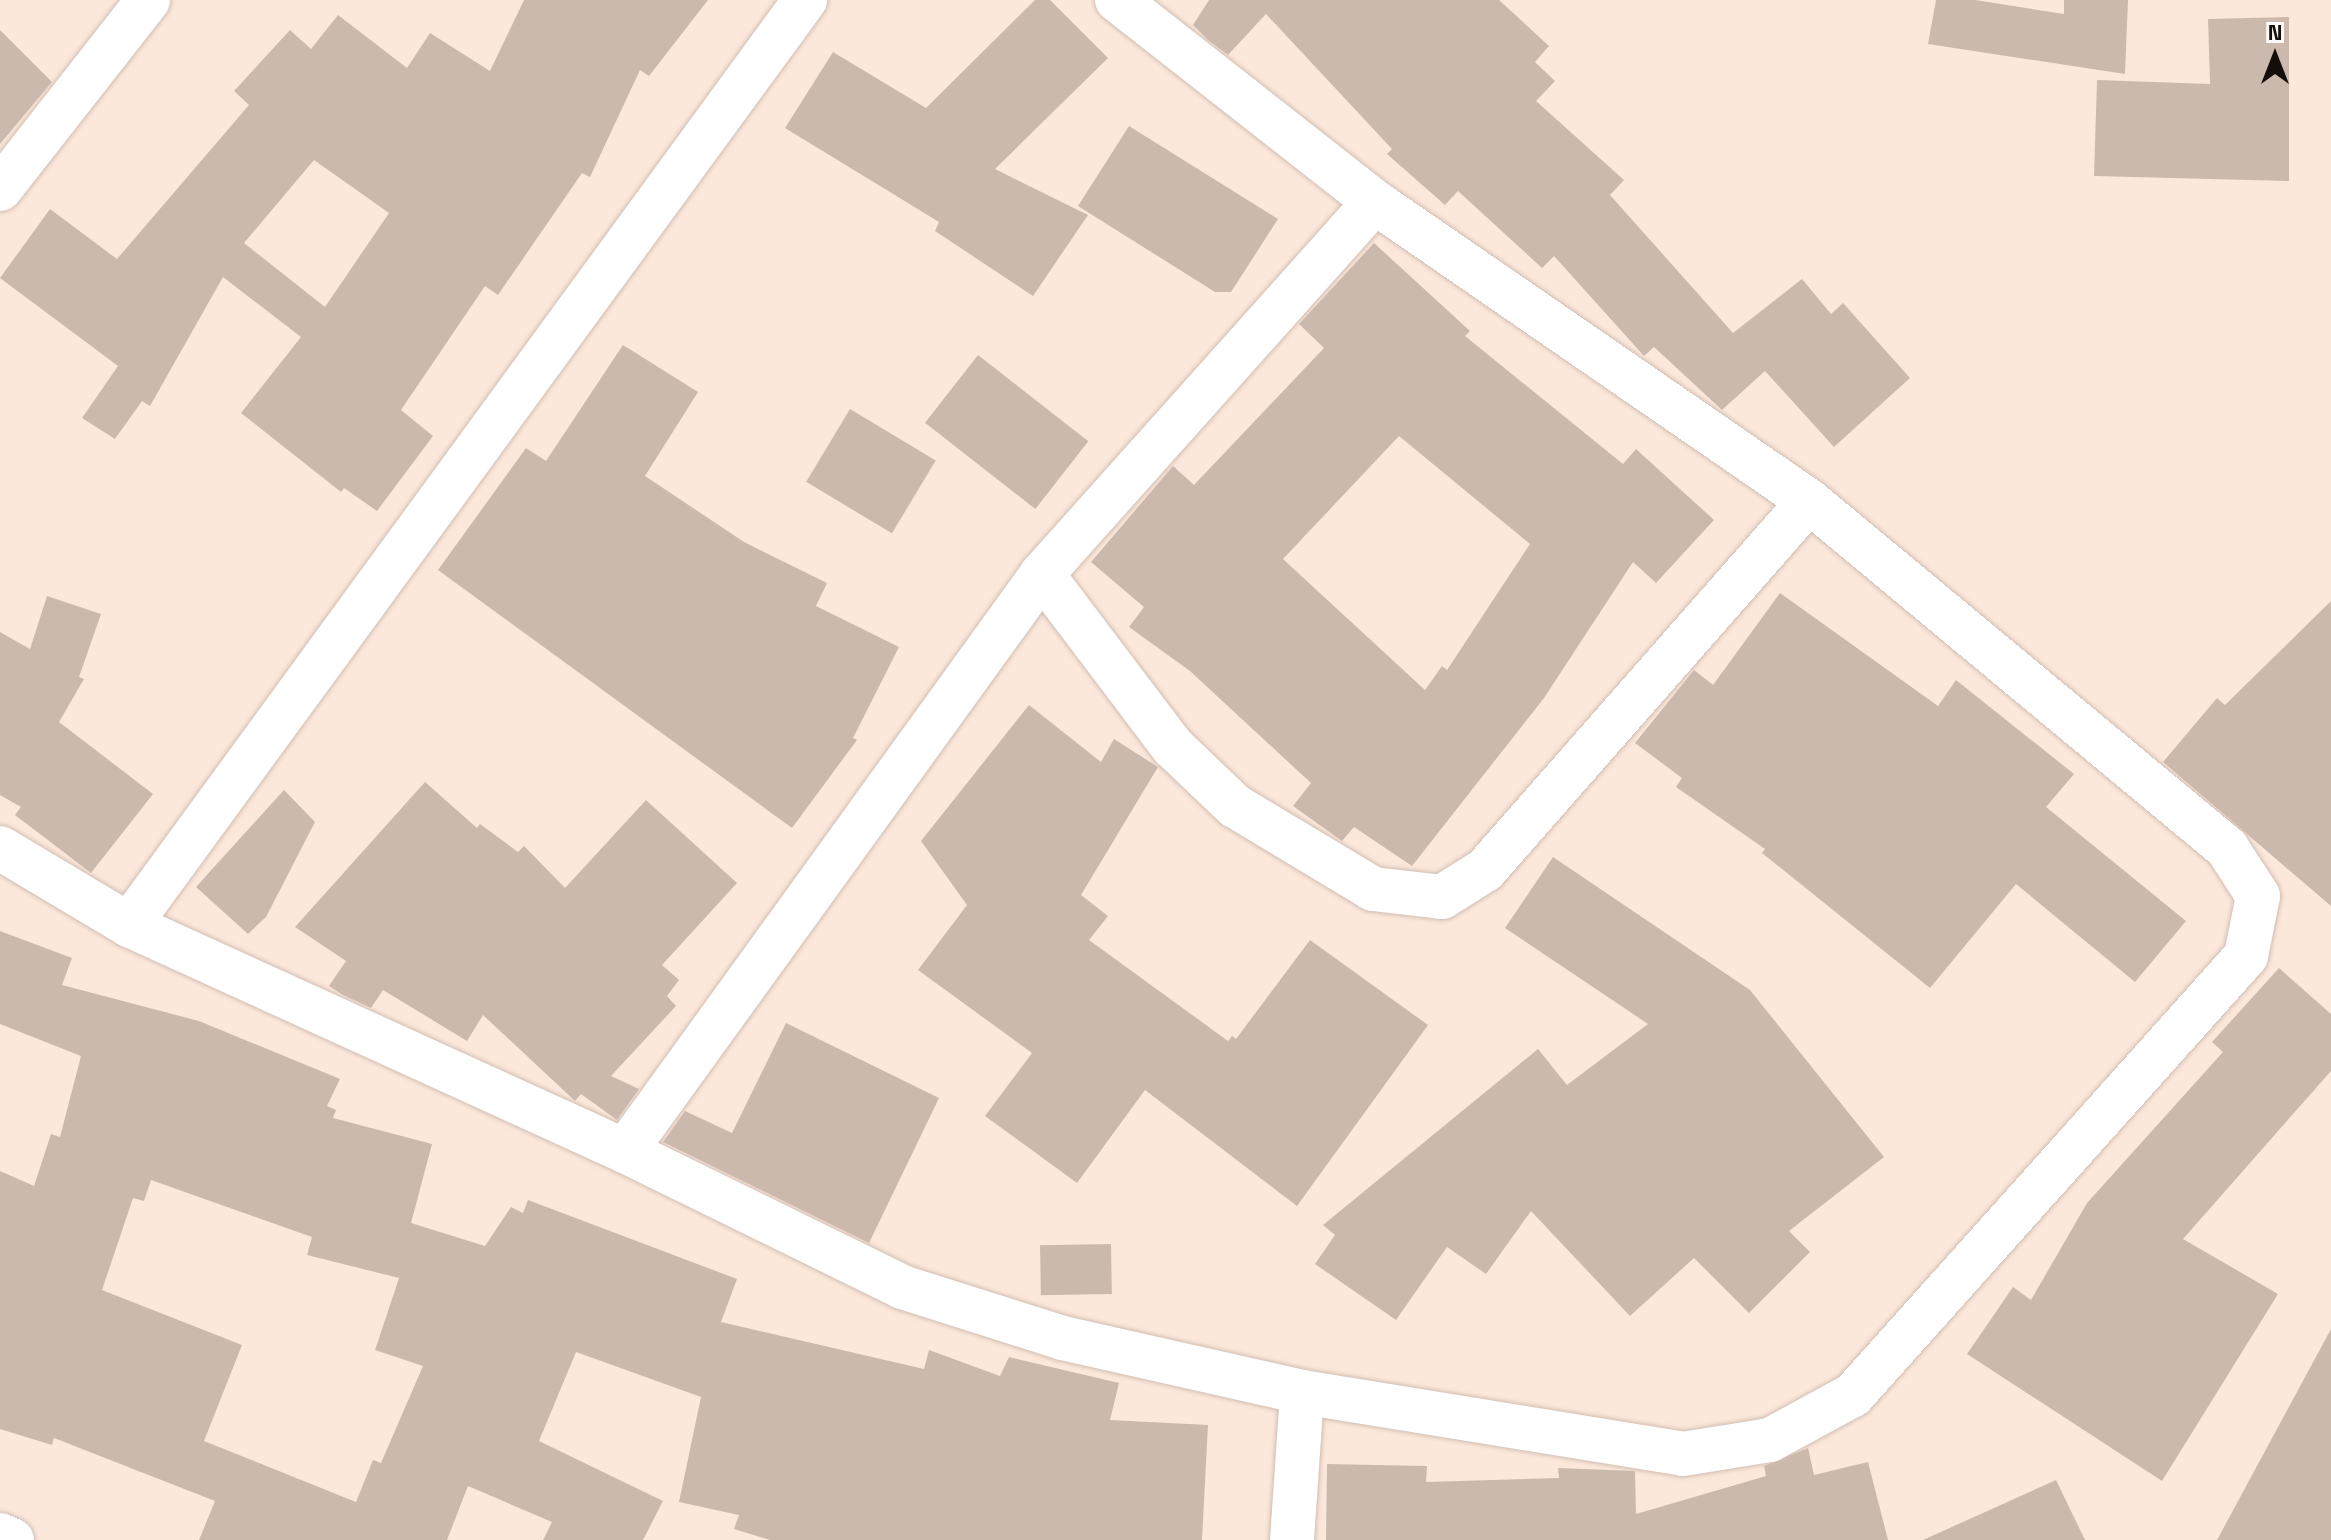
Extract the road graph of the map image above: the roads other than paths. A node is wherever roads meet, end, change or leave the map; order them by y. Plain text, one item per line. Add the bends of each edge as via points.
1 (148, 0) edge
2 (805, 0) edge
3 (1117, 0) edge
4 (0, 189) edge
5 (1375, 202) junction
6 (1809, 501) junction
7 (1042, 574) junction
8 (0, 848) edge
9 (129, 925) junction
10 (625, 1151) junction
11 (1302, 1392) junction
12 (0, 1535) edge
13 (12, 1540) edge
14 (1292, 1540) edge

1 - 4 street
2 - 9 street
3 - 5 street
5 - 6 street
5 - 7 street
6 - 7 street via 1485,870 1442,897 1373,889 1235,806 1173,747
6 - 11 street via 2227,848 2258,896 2246,956 1853,1395 1770,1440 1683,1454
7 - 10 street
8 - 9 street
9 - 10 street
10 - 11 street via 902,1287 1063,1338
11 - 14 street
12 - 13 street

